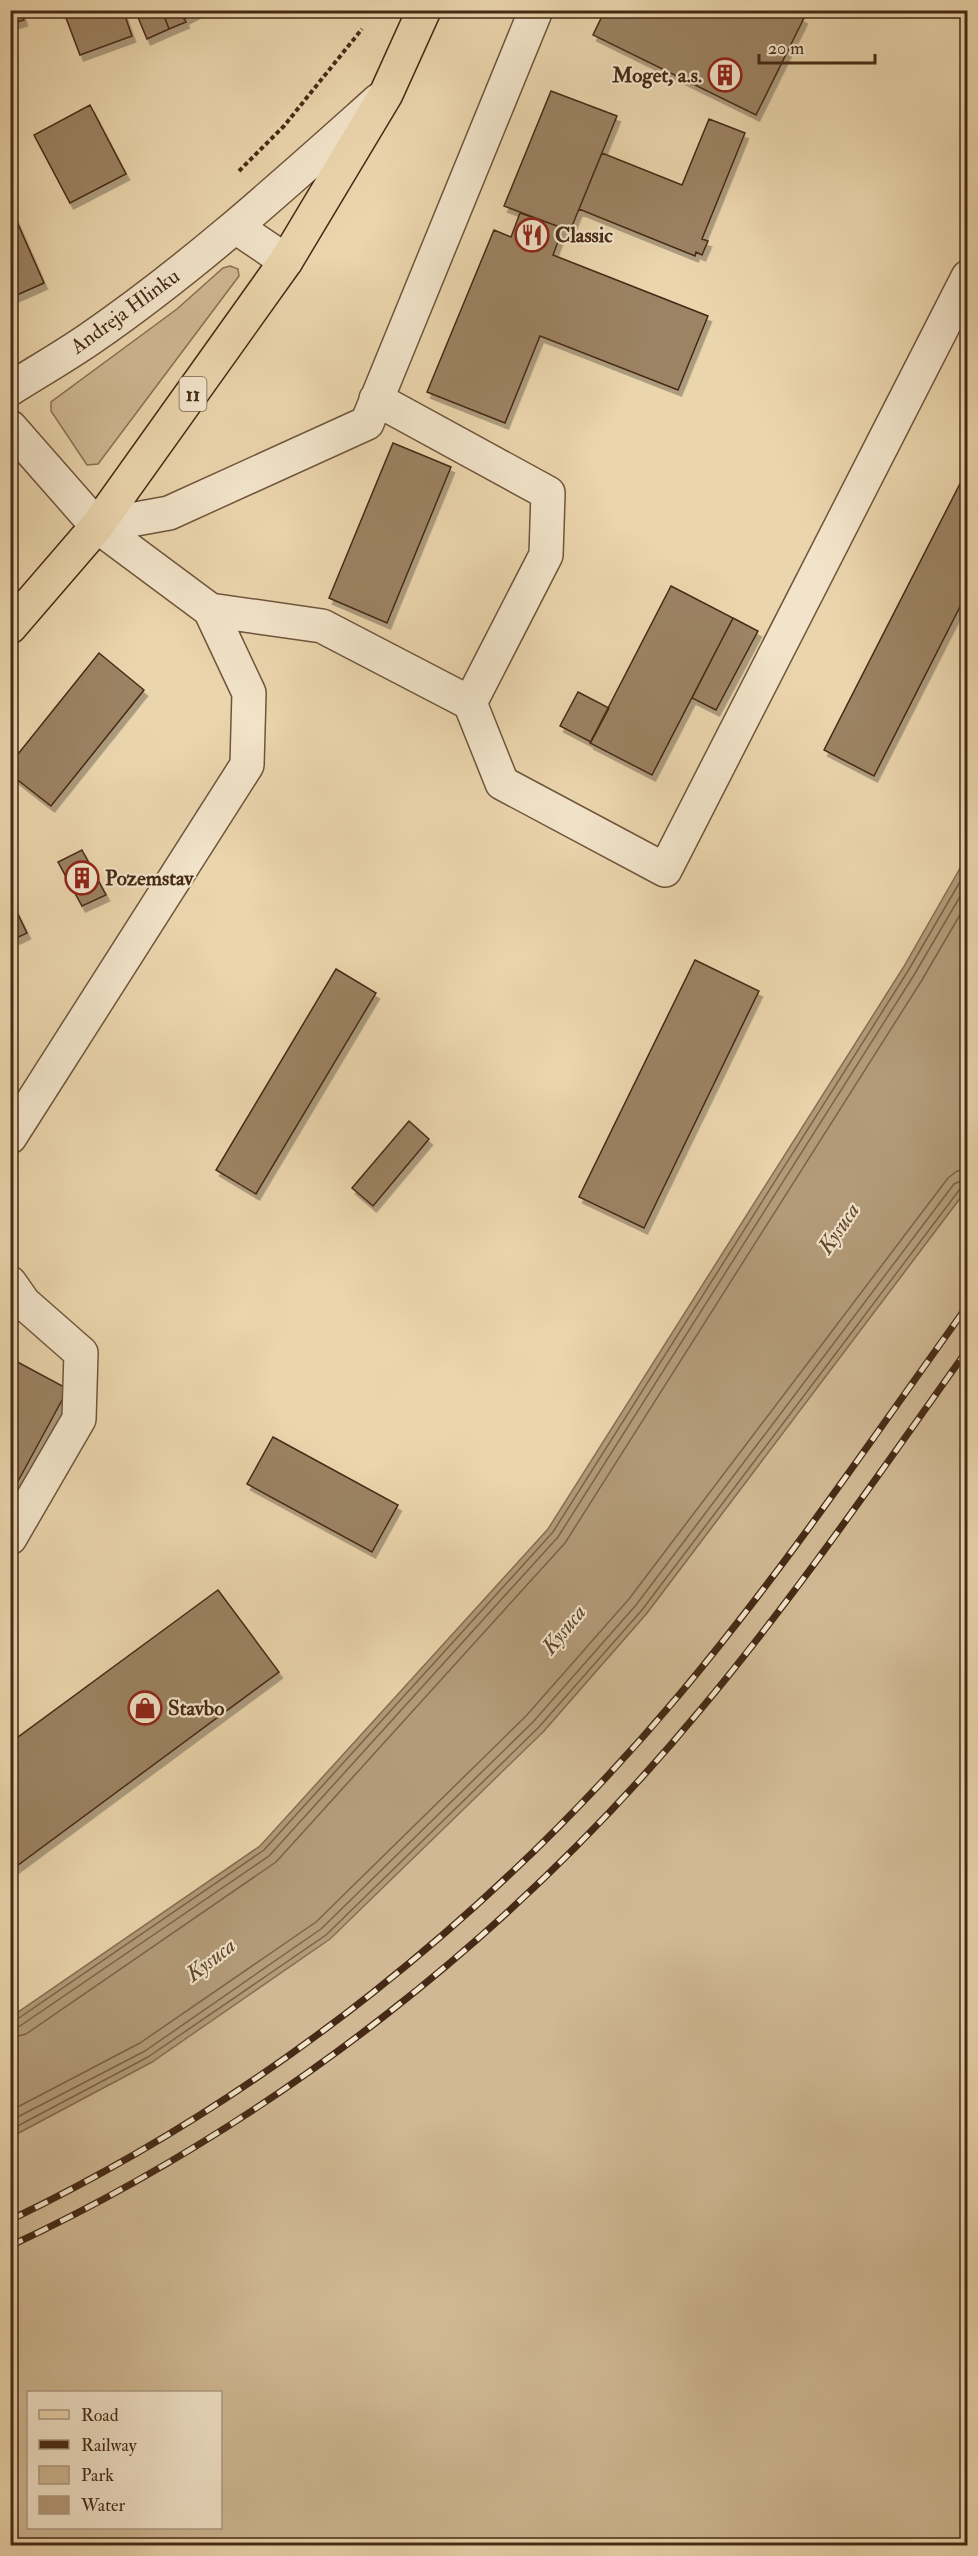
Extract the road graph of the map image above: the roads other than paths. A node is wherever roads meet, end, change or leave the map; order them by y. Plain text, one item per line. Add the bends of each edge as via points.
1 (424, 10) edge
2 (536, 10) edge
3 (386, 94) junction
4 (236, 227) junction
5 (286, 261) junction
6 (968, 277) edge
7 (10, 389) edge
8 (376, 399) junction
9 (10, 427) edge
10 (97, 526) junction
11 (210, 610) junction
12 (10, 627) edge
13 (470, 703) junction
14 (10, 1137) edge
15 (10, 1283) edge
16 (10, 1538) edge

1 - 3 main road, 11
2 - 8 street
3 - 4 street, Andreja Hlinku
3 - 5 main road, 11
4 - 5 street
4 - 7 street, Andreja Hlinku via 92,338
5 - 10 main road, 11
6 - 13 street via 665,870 502,783
8 - 10 street via 367,423 190,504 169,513
8 - 13 street via 548,493 546,555
9 - 10 street
10 - 11 street
10 - 12 main road, 11
11 - 13 street via 322,626
11 - 14 street via 249,693 247,765
15 - 16 street via 24,1303 81,1353 79,1419

